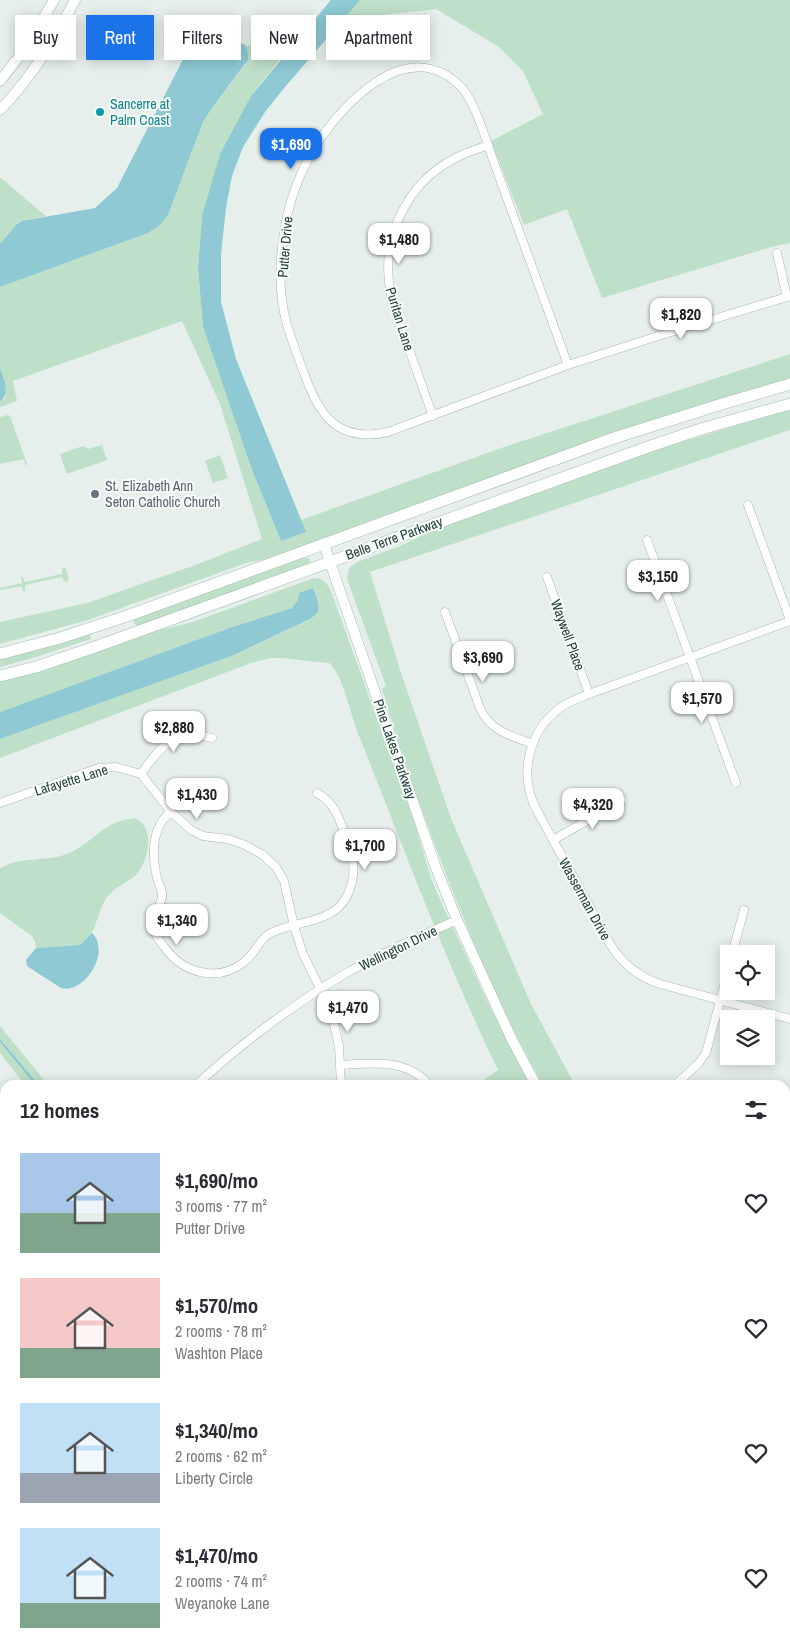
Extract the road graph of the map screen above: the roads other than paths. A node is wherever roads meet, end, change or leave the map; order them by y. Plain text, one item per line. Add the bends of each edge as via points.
1 (54, 0) edge
2 (76, 0) edge
3 (0, 81) edge
4 (0, 110) edge
5 (488, 145) junction
6 (777, 253) dead end
7 (789, 297) edge
8 (568, 365) junction
9 (790, 384) edge
10 (790, 404) edge
11 (433, 416) junction
12 (748, 506) dead end
13 (647, 540) dead end
14 (324, 545) junction
15 (331, 562) junction
16 (547, 577) dead end
17 (445, 612) dead end
18 (790, 620) edge
19 (0, 654) edge
20 (689, 657) junction
21 (0, 676) edge
22 (589, 694) junction
23 (212, 738) dead end
24 (533, 744) junction
25 (141, 774) junction
26 (736, 783) dead end
27 (317, 793) dead end
28 (623, 800) dead end
29 (0, 803) edge
30 (171, 812) junction
31 (552, 840) junction
32 (744, 910) dead end
33 (457, 920) junction
34 (294, 926) junction
35 (734, 945) edge
36 (321, 989) junction
37 (720, 1000) junction
38 (790, 1019) edge
39 (341, 1065) junction
40 (202, 1080) edge
41 (341, 1080) edge
42 (424, 1080) edge
43 (533, 1080) edge
44 (681, 1080) edge

1 - 3 street via 28,45
2 - 4 street via 37,66
5 - 8 street, Putter Drive
5 - 11 street, Puritan Lane via 452,160 433,173 403,210 391,241 388,272 392,299
5 - 11 street, Putter Drive via 467,94 451,78 437,71 419,68 395,71 367,88 324,134 303,170 287,216 281,265 284,310 310,390 321,412 342,428 364,435 388,432
6 - 7 street
7 - 8 street, Putter Drive
8 - 11 street, Putter Drive
9 - 14 main road, Belle Terre Parkway via 614,438
10 - 15 main road, Belle Terre Parkway via 645,448
12 - 18 street
13 - 20 street
14 - 15 street, Pine Lakes Parkway
14 - 19 main road, Belle Terre Parkway via 86,630
15 - 21 main road, Belle Terre Parkway via 71,656
15 - 33 street, Pine Lakes Parkway via 436,868
16 - 22 street, Waywell Place
17 - 24 street via 485,718 500,731
18 - 20 street, Wasserman Drive
20 - 22 street, Wasserman Drive
20 - 26 street
22 - 24 street, Wasserman Drive via 556,711
23 - 25 street via 191,735 175,739 155,755
24 - 31 street, Wasserman Drive via 527,768 530,792
25 - 29 street, Lafayette Lane via 116,767 99,768
25 - 30 street
27 - 34 street via 332,804 350,845 353,879 349,891 332,912
28 - 31 street
30 - 34 street via 197,834 237,842 270,861 284,881
30 - 34 street via 161,822 156,836 154,863 162,896 153,923 155,934 174,959 182,966 202,972 230,970 246,961 265,937 276,930
31 - 37 street, Wasserman Drive via 610,944 626,964 653,982
32 - 35 street
33 - 36 street, Wellington Drive via 364,963
33 - 43 street, Pine Lakes Parkway
34 - 36 street via 303,954
36 - 39 street via 333,1016
36 - 40 street, Wellington Drive via 254,1036
37 - 38 street, Wasserman Drive
37 - 44 street via 704,1056
39 - 41 street
39 - 42 street via 374,1063 397,1066

